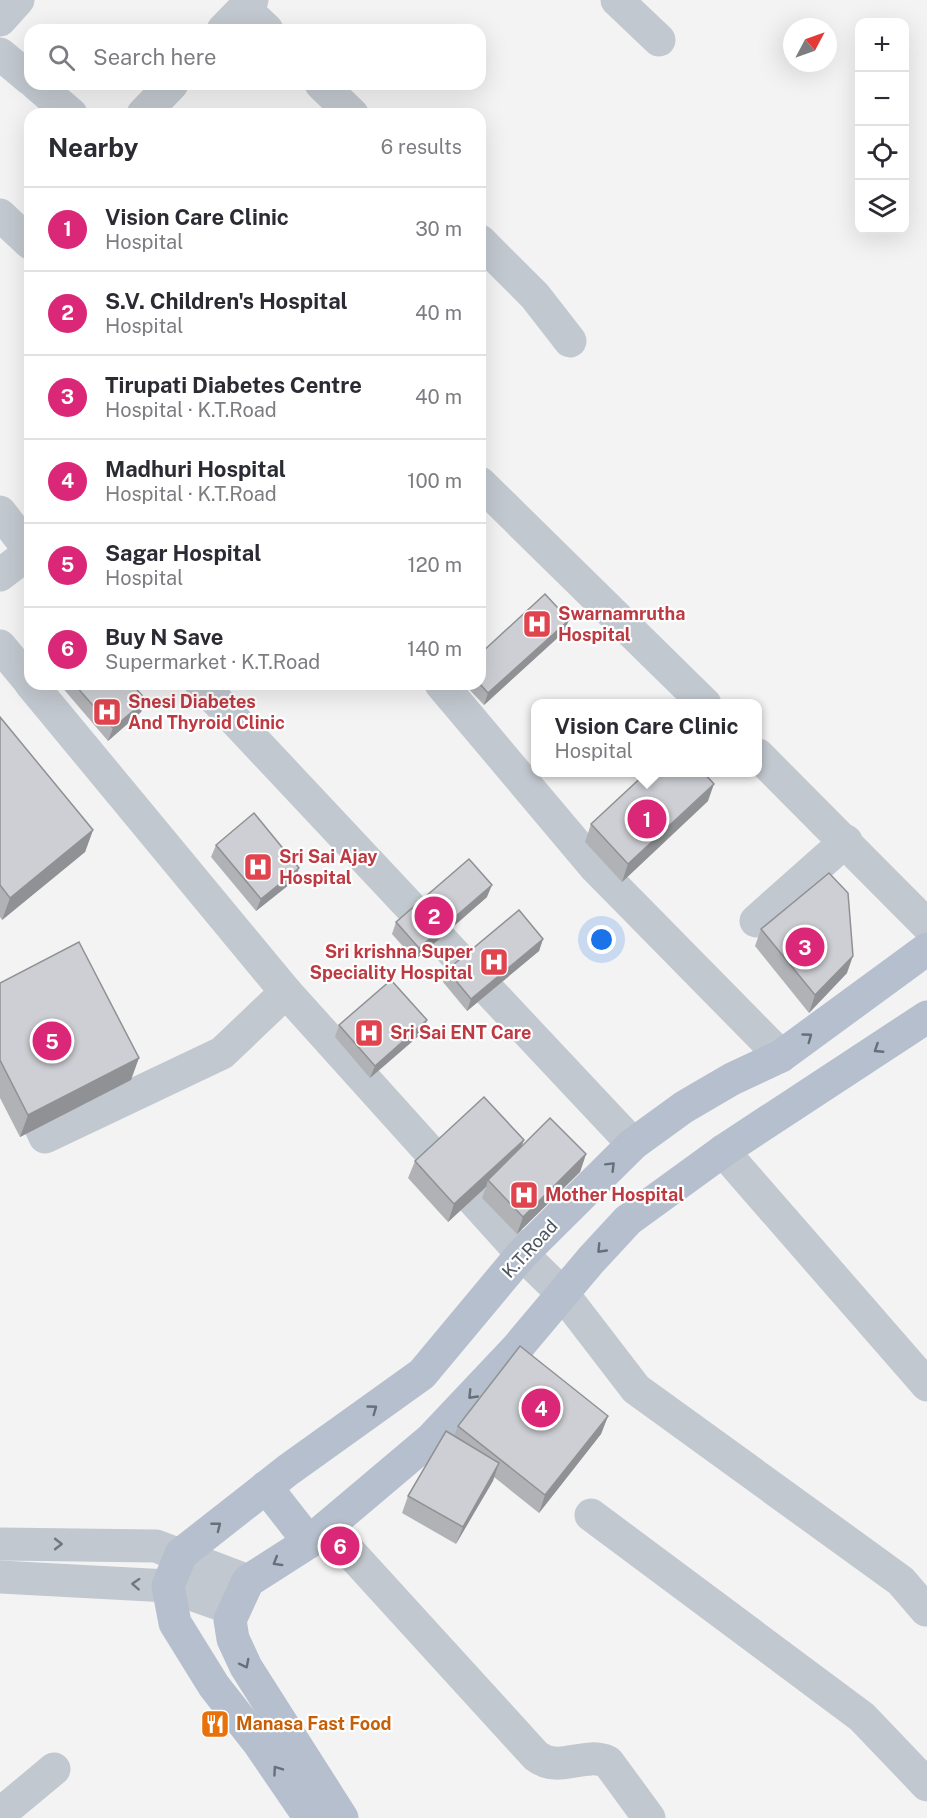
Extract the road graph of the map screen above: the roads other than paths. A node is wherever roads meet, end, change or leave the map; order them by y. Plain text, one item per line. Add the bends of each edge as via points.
1 (18, 0) edge
2 (617, 0) edge
3 (0, 20) edge
4 (659, 40) dead end
5 (0, 54) edge
6 (24, 74) edge
7 (43, 90) edge
8 (166, 90) edge
9 (327, 90) edge
10 (64, 108) edge
11 (149, 108) edge
12 (346, 108) edge
13 (0, 215) edge
14 (24, 237) edge
15 (486, 247) edge
16 (570, 341) dead end
17 (486, 489) edge
18 (0, 512) edge
19 (24, 544) edge
20 (24, 557) edge
21 (0, 575) edge
22 (0, 646) edge
23 (24, 675) edge
24 (37, 690) edge
25 (207, 690) edge
26 (446, 690) edge
27 (700, 699) edge
28 (762, 759) edge
29 (846, 841) junction
30 (756, 921) dead end
31 (927, 925) edge
32 (927, 949) edge
33 (285, 992) junction
34 (927, 1017) edge
35 (0, 1038) edge
36 (781, 1056) junction
37 (633, 1143) junction
38 (723, 1151) junction
39 (522, 1254) junction
40 (562, 1294) junction
41 (927, 1385) edge
42 (266, 1487) junction
43 (591, 1515) dead end
44 (318, 1535) junction
45 (0, 1544) edge
46 (181, 1554) junction
47 (0, 1577) edge
48 (168, 1586) junction
49 (240, 1595) junction
50 (926, 1610) edge
51 (54, 1769) dead end
52 (927, 1785) edge
53 (0, 1814) edge
54 (310, 1818) edge
55 (342, 1818) edge
56 (649, 1818) edge

1 - 3 street
2 - 4 street
5 - 6 street
7 - 10 street
8 - 11 street
9 - 12 street
13 - 14 street
15 - 16 street via 535,296
17 - 27 street
18 - 19 street
20 - 21 street
22 - 23 street
24 - 33 street
25 - 37 street
26 - 36 street via 596,868
28 - 29 street
29 - 30 street
29 - 31 street
36 -> 32 main road, K.T.Road
33 - 35 street via 222,1053 45,1137
33 - 39 street
34 -> 38 main road
36 - 37 main road, K.T.Road via 684,1107
39 -> 37 main road, K.T.Road
38 -> 40 main road via 628,1221
38 - 41 street
39 - 40 street
42 -> 39 main road, K.T.Road via 422,1374
40 -> 44 main road via 518,1348 431,1438
40 - 50 street via 636,1389 901,1581
42 - 44 main road
46 -> 42 main road, K.T.Road
43 - 52 street via 862,1717
44 -> 49 main road
44 - 56 street via 544,1763 600,1759 608,1762
45 -> 46 street via 131,1544
46 - 48 main road, K.T.Road
46 - 49 street
48 -> 47 street
48 - 49 street
54 -> 48 main road via 214,1686 175,1623
49 -> 55 main road via 230,1620 233,1639 246,1667
51 - 53 street

